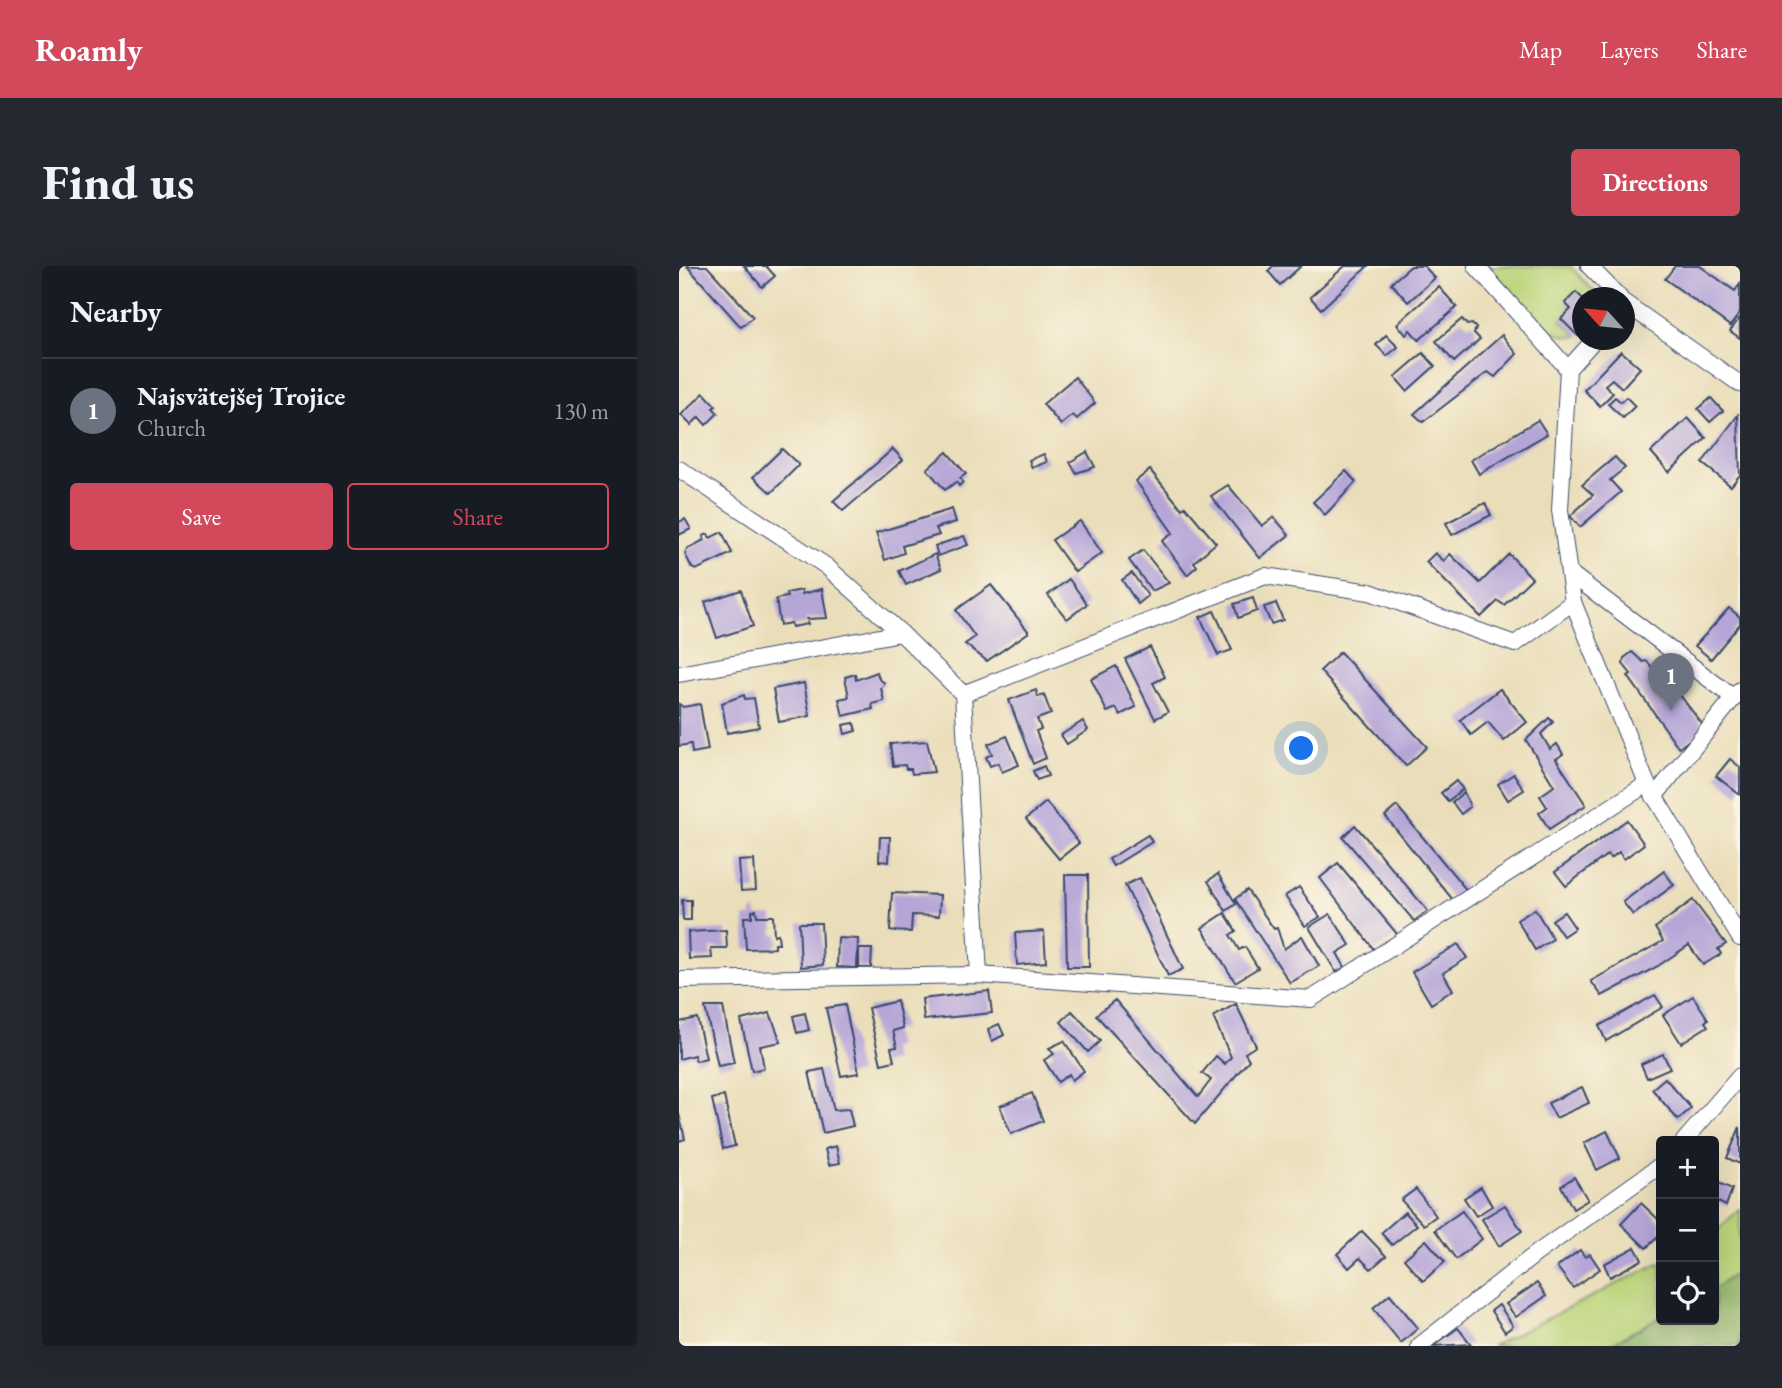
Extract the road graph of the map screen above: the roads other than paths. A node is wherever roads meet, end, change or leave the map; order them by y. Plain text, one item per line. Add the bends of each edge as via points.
1 (1476, 266) edge
2 (1589, 266) edge
3 (1609, 287) edge
4 (1635, 310) edge
5 (1585, 350) edge
6 (1568, 369) junction
7 (1740, 384) edge
8 (679, 469) edge
9 (1571, 574) junction
10 (1573, 602) junction
11 (901, 633) junction
12 (679, 674) edge
13 (963, 694) junction
14 (1737, 694) edge
15 (1651, 790) junction
16 (1740, 938) edge
17 (979, 975) junction
18 (679, 981) edge
19 (1740, 1076) edge
20 (1688, 1136) edge
21 (1656, 1169) edge
22 (1419, 1346) edge

1 - 6 street
2 - 3 street
4 - 7 street
5 - 6 street
6 - 9 street via 1560,510
8 - 11 street via 826,566
9 - 10 street
9 - 14 street
10 - 13 street via 1515,644 1370,592 1265,576
10 - 15 street
11 - 12 street
11 - 13 street
13 - 17 street
14 - 15 street
15 - 16 street
15 - 17 street via 1311,999
17 - 18 street
19 - 20 street
21 - 22 street via 1537,1253

